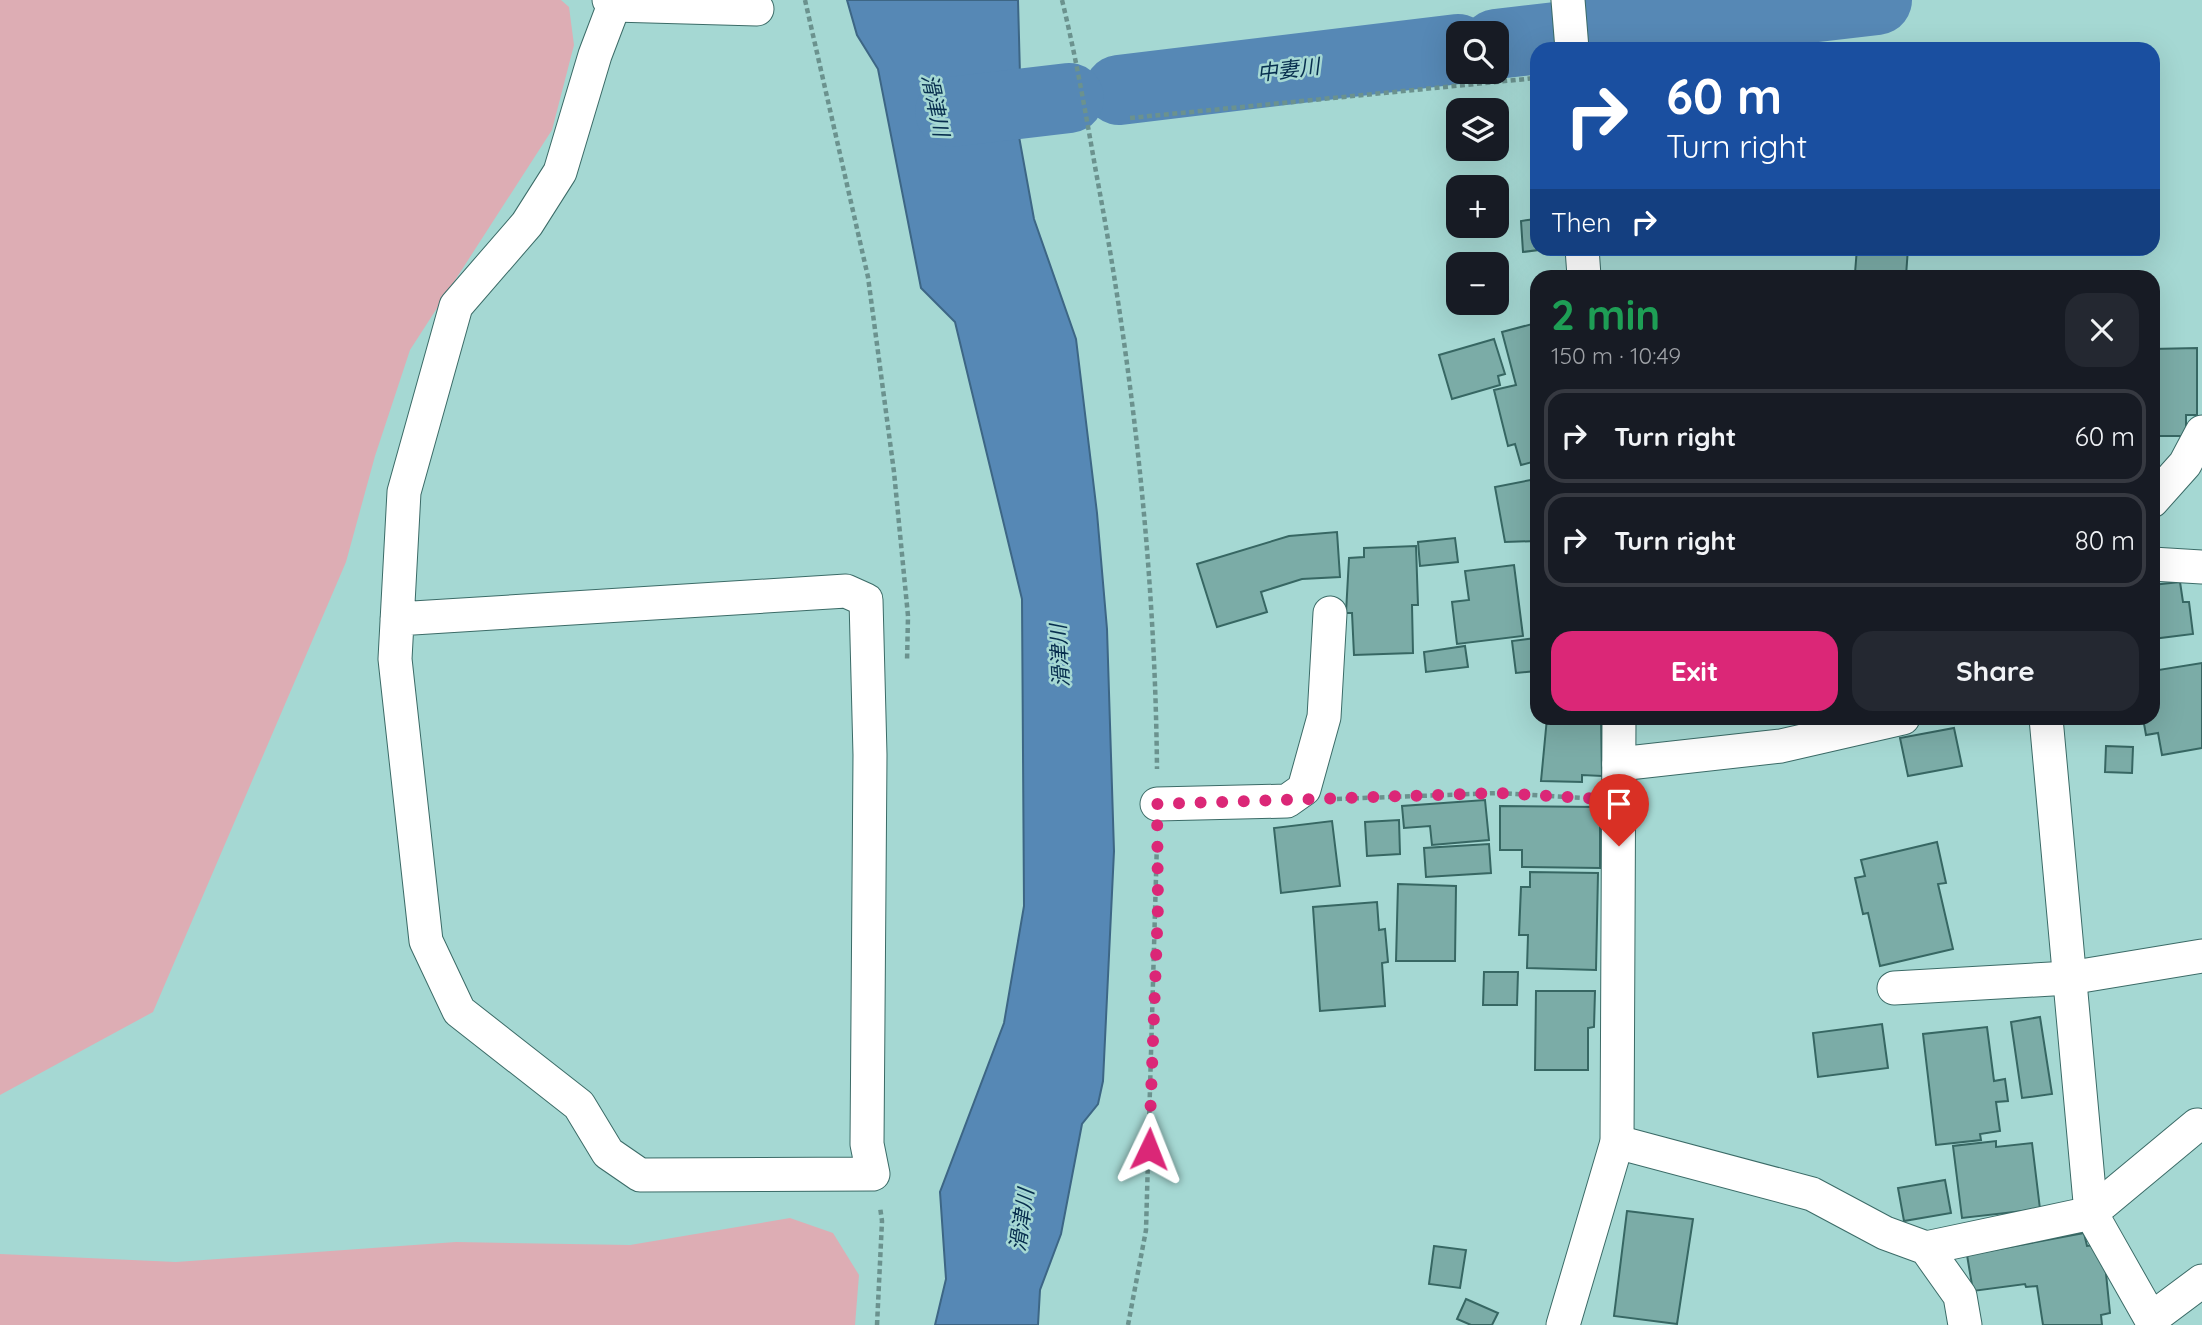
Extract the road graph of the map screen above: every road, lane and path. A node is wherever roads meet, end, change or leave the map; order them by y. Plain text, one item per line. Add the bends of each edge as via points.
1 (1062, 0) edge
2 (612, 2) edge
3 (1569, 6) edge
4 (757, 9) dead end
5 (1572, 42) edge
6 (1530, 79) edge
7 (1130, 118) dead end
8 (2202, 432) edge
9 (2160, 492) edge
10 (2160, 564) edge
11 (2202, 567) edge
12 (1330, 613) dead end
13 (397, 619) junction
14 (1619, 725) edge
15 (1872, 725) edge
16 (2047, 725) edge
17 (1619, 764) junction
18 (1619, 800) junction
19 (1287, 801) junction
20 (1157, 804) junction
21 (2202, 956) edge
22 (2069, 978) junction
23 (1894, 988) dead end
24 (2197, 1125) dead end
25 (1617, 1142) junction
26 (2091, 1213) junction
27 (1926, 1248) junction
28 (2202, 1282) edge
29 (1128, 1325) edge
30 (1563, 1325) edge
31 (1965, 1325) edge

1 - 20 path via 1119,294 1156,664
2 - 4 street
2 - 13 street via 560,172 527,225 456,306 404,492
3 - 5 street
6 - 7 path
8 - 9 street via 2185,464
10 - 11 street
12 - 19 street via 1324,717 1304,789
13 - 13 street via 395,659 426,941 459,1011 579,1105 607,1153 640,1175 873,1174 867,1144 870,755 866,600 846,591
14 - 17 street
15 - 17 street via 1781,746
16 - 22 street
17 - 18 street
18 - 19 path via 1499,793
18 - 25 street
19 - 20 street
20 - 29 path via 1158,906 1146,1230
21 - 22 street
22 - 23 street
22 - 26 street
24 - 26 street
25 - 27 street via 1812,1194 1885,1233
25 - 30 street
26 - 27 street
26 - 28 street via 2151,1319
27 - 31 street via 1961,1296

